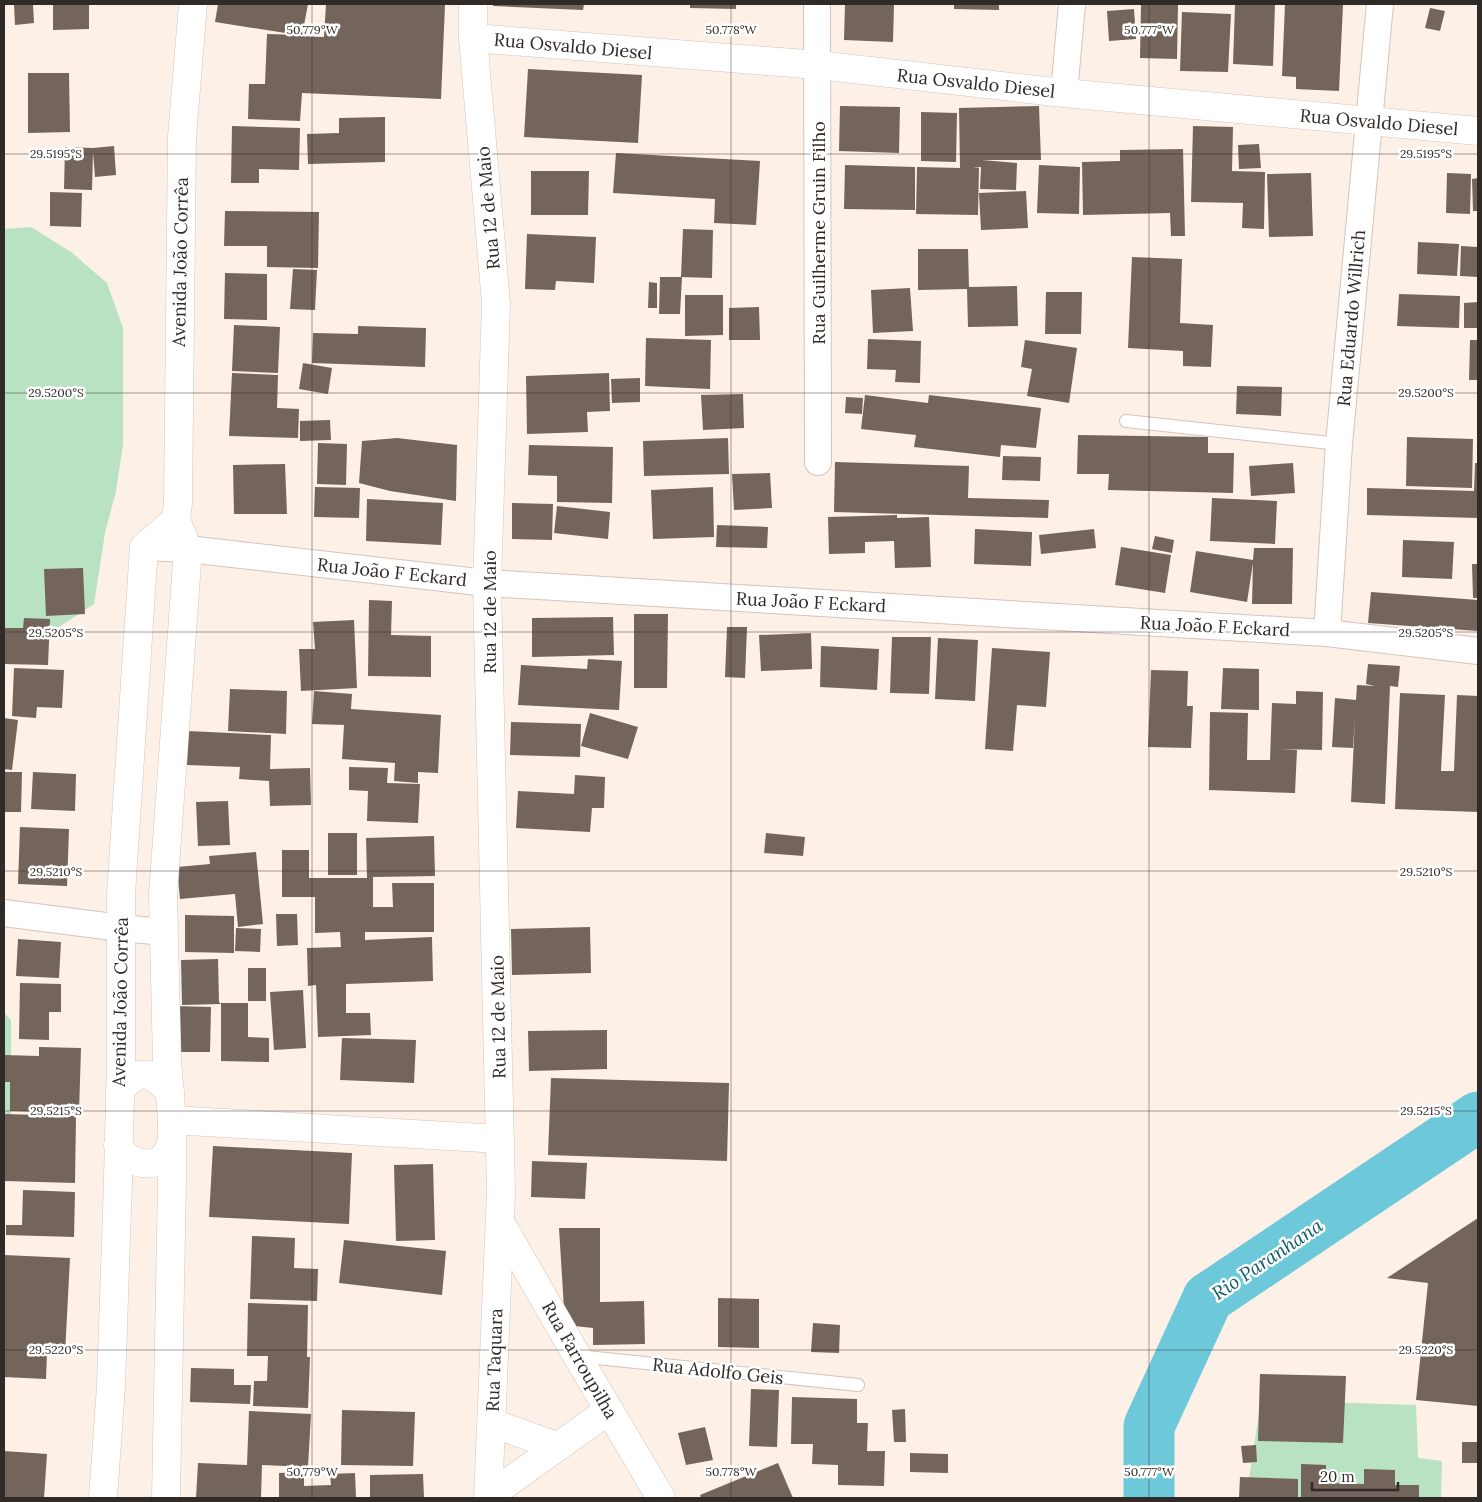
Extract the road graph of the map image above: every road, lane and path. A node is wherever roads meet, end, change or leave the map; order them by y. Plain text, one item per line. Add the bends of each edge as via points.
1 (193, 4) edge
2 (473, 4) edge
3 (817, 4) edge
4 (1072, 4) edge
5 (1380, 4) edge
6 (473, 38) junction
7 (818, 65) junction
8 (1064, 92) junction
9 (1370, 120) junction
10 (1478, 131) edge
11 (1126, 421) dead end
12 (1339, 444) junction
13 (818, 462) dead end
14 (176, 520) junction
15 (144, 547) junction
16 (188, 549) junction
17 (488, 583) junction
18 (1327, 633) junction
19 (1478, 651) edge
20 (4, 913) edge
21 (121, 928) junction
22 (164, 932) junction
23 (120, 1090) junction
24 (170, 1092) junction
25 (171, 1132) junction
26 (500, 1139) junction
27 (118, 1145) junction
28 (500, 1222) junction
29 (577, 1356) junction
30 (858, 1385) dead end
31 (609, 1410) junction
32 (492, 1423) junction
33 (556, 1446) junction
34 (488, 1497) edge
35 (104, 1498) edge
36 (166, 1498) edge
37 (661, 1498) edge

1 - 14 street, Avenida João Corrêa via 182,136
2 - 6 street, Rua 12 de Maio
3 - 7 street, Rua Guilherme Gruin Filho
4 - 8 street
5 - 9 street, Rua Eduardo Willrich
6 - 7 street, Rua Osvaldo Diesel
6 - 17 street, Rua 12 de Maio via 496,304
7 - 8 street, Rua Osvaldo Diesel
7 - 13 street, Rua Guilherme Gruin Filho
8 - 9 street, Rua Osvaldo Diesel
9 - 10 street, Rua Osvaldo Diesel
9 - 12 street, Rua Eduardo Willrich
11 - 12 lane
12 - 18 street, Rua Eduardo Willrich
14 - 15 street
14 - 16 street, Avenida João Corrêa
15 - 16 street, Rua João F Eckard
15 - 21 street, Avenida João Corrêa
16 - 17 street, Rua João F Eckard
16 - 22 street, Avenida João Corrêa via 163,895
17 - 18 street, Rua João F Eckard
17 - 26 street, Rua 12 de Maio
18 - 19 street, Rua João F Eckard
20 - 21 street
21 - 22 street
21 - 23 street, Avenida João Corrêa
22 - 24 street, Avenida João Corrêa
23 - 24 street via 138,1075 149,1075 157,1078
23 - 27 street, Avenida João Corrêa
24 - 25 street, Avenida João Corrêa
25 - 26 street
25 - 27 street via 163,1158 154,1163 144,1164 126,1156
25 - 36 street, Avenida João Corrêa
26 - 28 street, Rua 12 de Maio
27 - 35 street, Avenida João Corrêa
28 - 29 street, Rua Farroupilha
28 - 32 street, Rua Taquara
29 - 30 lane, Rua Adolfo Geis
29 - 31 street, Rua Farroupilha
31 - 33 street
31 - 37 street, Rua Farroupilha
32 - 33 street
32 - 34 street, Rua Taquara
33 - 34 street

